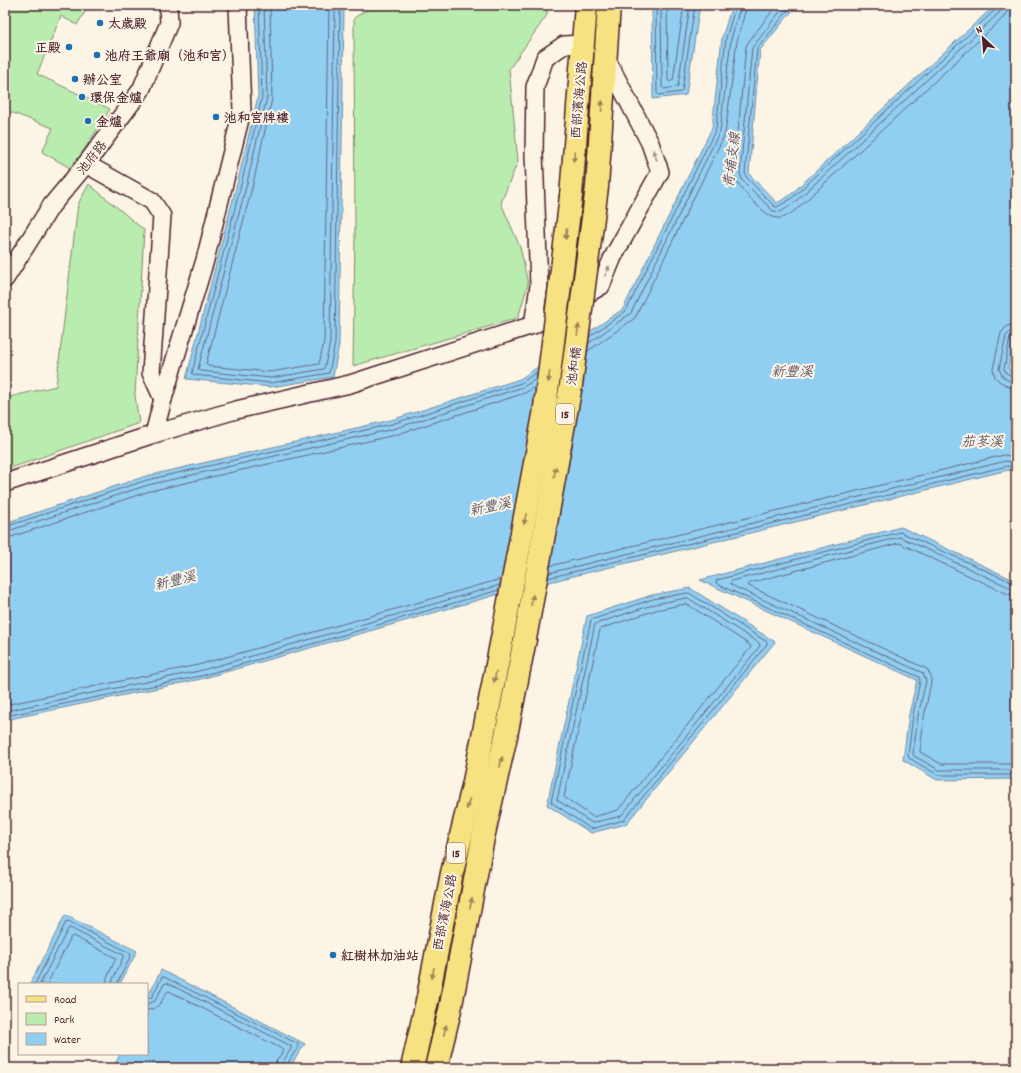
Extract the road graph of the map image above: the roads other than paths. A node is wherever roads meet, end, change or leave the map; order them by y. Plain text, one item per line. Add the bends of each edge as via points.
1 (168, 5) edge
2 (238, 5) edge
3 (586, 5) edge
4 (609, 5) edge
5 (583, 44) junction
6 (605, 56) junction
7 (86, 164) junction
8 (597, 187) joint
9 (571, 196) joint
10 (5, 279) edge
11 (539, 286) junction
12 (575, 301) junction
13 (533, 325) junction
14 (163, 399) junction
15 (154, 434) junction
16 (5, 483) edge
17 (525, 638) joint
18 (502, 639) joint
19 (412, 1068) edge
20 (436, 1068) edge

1 - 7 street, 池府路 via 169,23 141,90
2 - 14 street via 242,111 205,260
3 - 5 main road, 西部濱海公路 / 15
4 - 6 main road, 西部濱海公路 / 15
5 -> 9 main road, 西部濱海公路 / 15
5 - 11 street via 564,45 546,58 536,87 534,154
8 -> 6 main road, 西部濱海公路 / 15
12 -> 6 street via 601,286 613,257 660,172 650,143
7 - 10 street, 池府路 via 51,206
7 - 14 street via 152,201 162,216 151,373
17 -> 8 main road, 池和橋 / 15, bridge via 570,386
9 -> 18 main road, 池和橋 / 15, bridge via 544,415
11 - 12 street
11 - 13 street
12 - 13 street
13 - 15 street via 350,384 236,410
14 - 15 street
15 - 16 street
20 -> 17 main road, 西部濱海公路 / 15
18 -> 19 main road, 西部濱海公路 / 15

